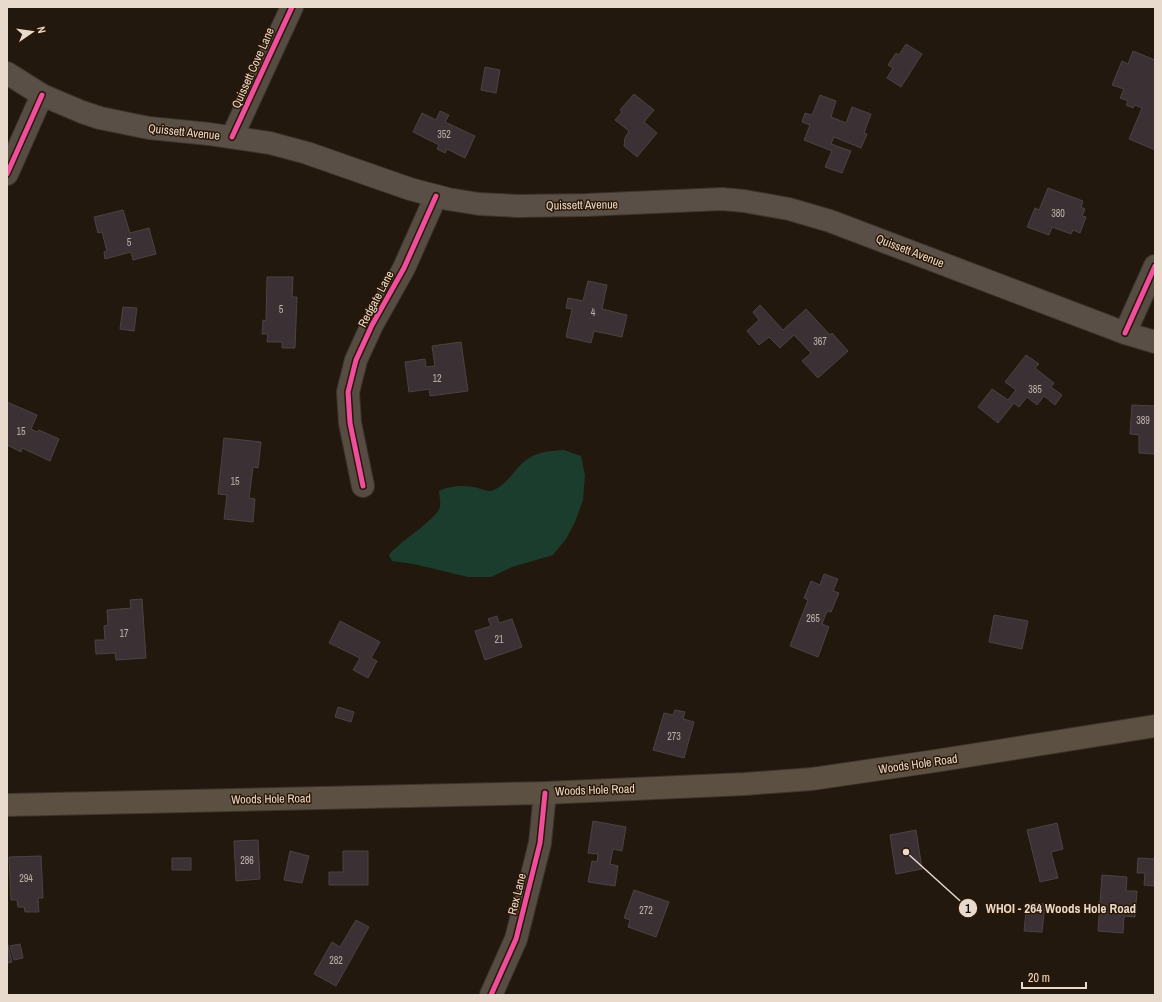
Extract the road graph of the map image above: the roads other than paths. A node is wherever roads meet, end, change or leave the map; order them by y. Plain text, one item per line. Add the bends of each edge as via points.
1 (292, 7) edge
2 (7, 74) edge
3 (42, 95) junction
4 (232, 137) junction
5 (7, 174) edge
6 (436, 196) junction
7 (1155, 266) edge
8 (1125, 333) junction
9 (1155, 342) edge
10 (363, 486) dead end
11 (1155, 726) edge
12 (545, 793) junction
13 (7, 805) edge
14 (491, 995) edge

1 - 4 street, Quissett Cove Lane
2 - 3 main road, Quissett Avenue
3 - 4 main road, Quissett Avenue via 82,112 118,122
3 - 5 street
4 - 6 main road, Quissett Avenue via 270,142 296,149
6 - 8 main road, Quissett Avenue via 479,204 518,206 722,199 789,209 852,229
6 - 10 street, Redgate Lane via 404,268 372,325 356,360 348,392 350,423
7 - 8 street
8 - 9 main road, Quissett Avenue
11 - 12 highway, Woods Hole Road via 812,779
12 - 13 highway, Woods Hole Road
12 - 14 street, Rex Lane via 540,843 516,939

